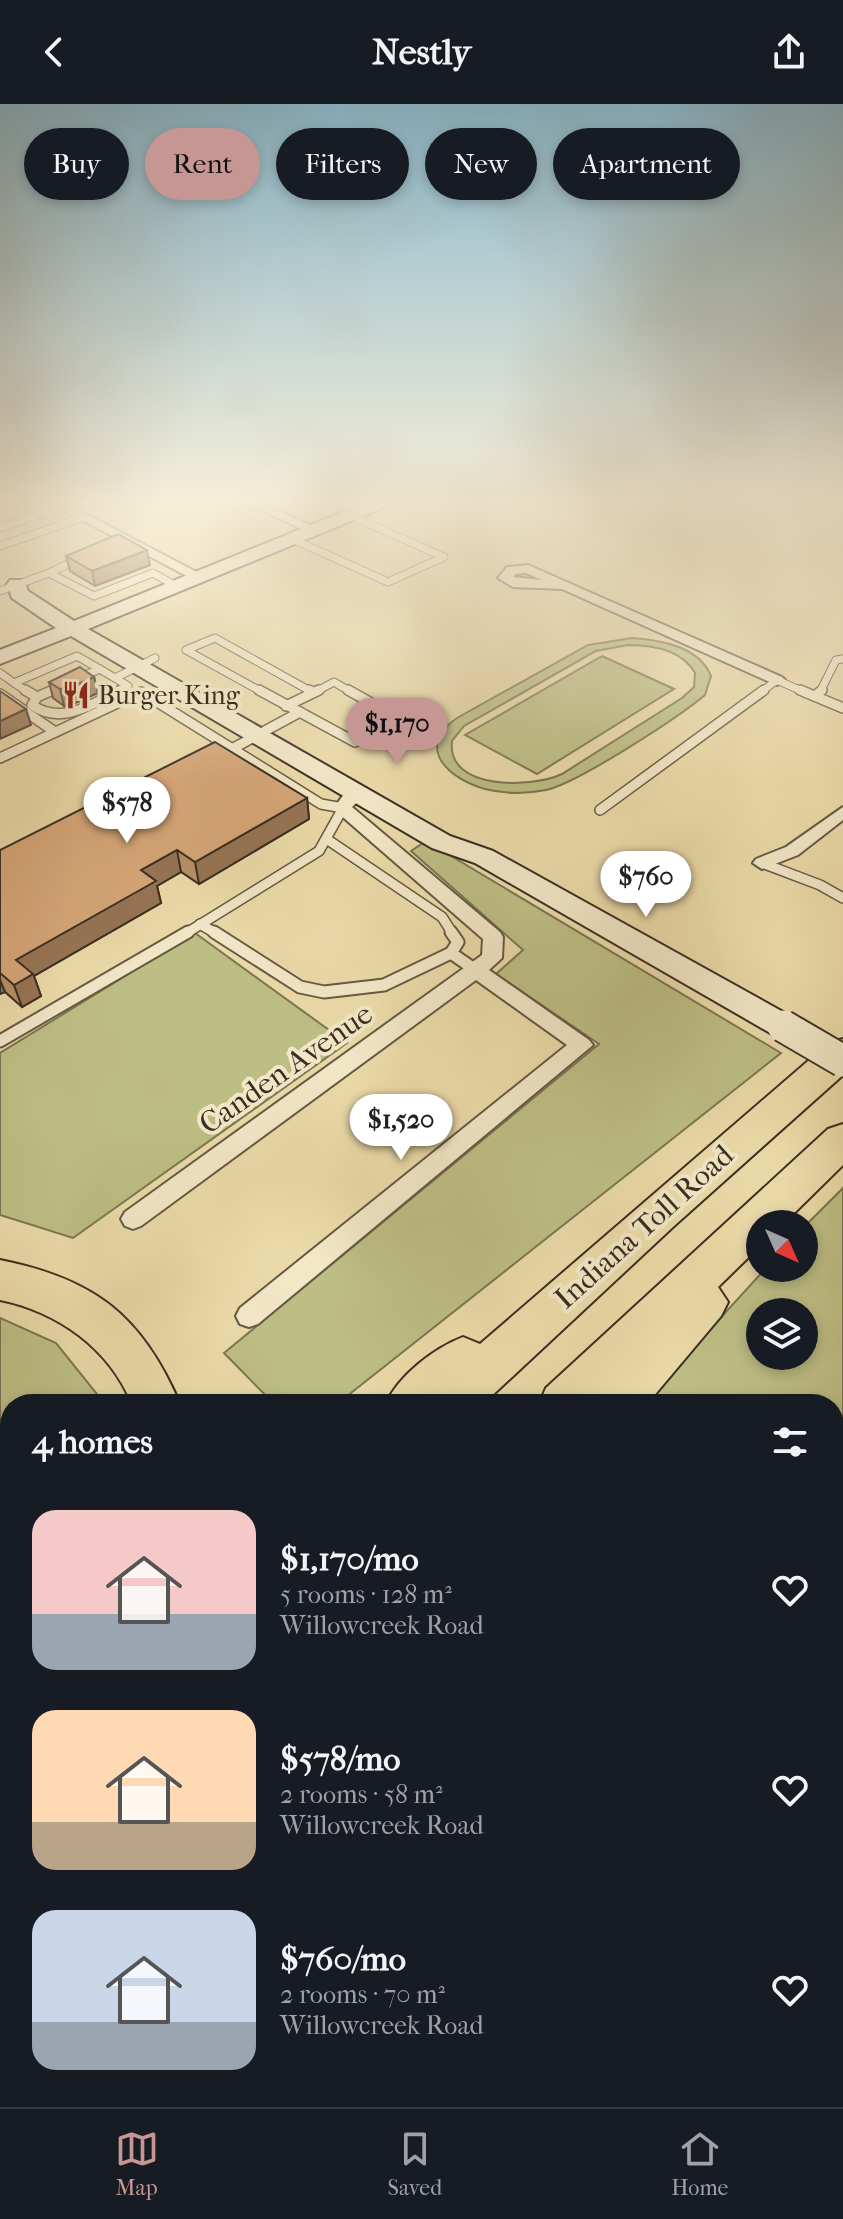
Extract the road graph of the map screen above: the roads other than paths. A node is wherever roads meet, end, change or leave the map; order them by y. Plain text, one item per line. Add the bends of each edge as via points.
1 (17, 592) edge
2 (143, 592) edge
3 (581, 592) edge
4 (81, 623) junction
5 (0, 658) edge
6 (843, 659) edge
7 (146, 662) junction
8 (100, 669) junction
9 (0, 673) edge
10 (115, 678) junction
11 (777, 680) junction
12 (8, 682) edge
13 (313, 692) junction
14 (0, 694) edge
15 (815, 696) junction
16 (37, 697) junction
17 (843, 708) edge
18 (300, 712) junction
19 (273, 722) junction
20 (55, 732) junction
21 (234, 748) junction
22 (0, 758) edge
23 (214, 758) edge
24 (351, 800) junction
25 (600, 810) dead end
26 (843, 812) edge
27 (328, 840) junction
28 (484, 857) junction
29 (762, 863) joint
30 (843, 898) edge
31 (200, 924) junction
32 (451, 953) junction
33 (477, 971) junction
34 (0, 1041) edge
35 (843, 1053) edge
36 (843, 1061) edge
37 (843, 1140) edge
38 (775, 1208) edge
39 (659, 1213) junction
40 (133, 1219) dead end
41 (746, 1255) edge
42 (0, 1280) edge
43 (0, 1302) edge
44 (249, 1316) dead end
45 (121, 1394) edge
46 (151, 1394) edge
47 (422, 1394) edge
48 (459, 1394) edge
49 (574, 1394) edge
50 (625, 1394) edge

1 - 4 main road
2 - 4 main road
3 - 11 street
4 - 5 main road
4 - 7 main road
6 - 15 lane via 836,660
7 - 10 lane
7 - 19 main road
8 - 10 lane
8 - 12 lane via 77,656
8 - 16 lane
9 - 12 lane
10 - 16 lane via 128,686 64,716 36,710 32,705
11 - 15 lane
11 - 25 lane
12 - 16 lane
13 - 18 lane via 334,682 398,718 355,742
13 - 19 lane
13 - 19 lane via 215,638 186,650
14 - 20 lane
15 - 17 lane
18 - 19 lane
18 - 19 lane
19 - 21 lane
19 - 24 main road
19 - 28 main road via 453,830
20 - 21 lane via 141,692
20 - 22 lane
21 - 23 lane
21 - 24 lane via 321,804
24 - 27 lane
24 - 28 main road
24 - 33 street, Canden Avenue via 493,937 492,958
26 - 29 street via 792,851
27 - 31 lane via 319,851
27 - 32 lane via 442,917 458,942
28 - 36 main road, bridge
29 - 30 lane
31 - 32 lane via 300,987 324,992 384,985
31 - 34 lane
32 - 33 lane
33 - 40 street, Canden Avenue
33 - 44 street via 582,1045
35 - 39 highway, Indiana Toll Road
37 - 38 highway
38 - 49 highway
39 - 47 highway via 510,1321
39 - 48 highway, Indiana Toll Road
41 - 50 highway
42 - 46 highway via 66,1300 100,1323 131,1356
43 - 45 highway via 47,1317 79,1339 106,1367

